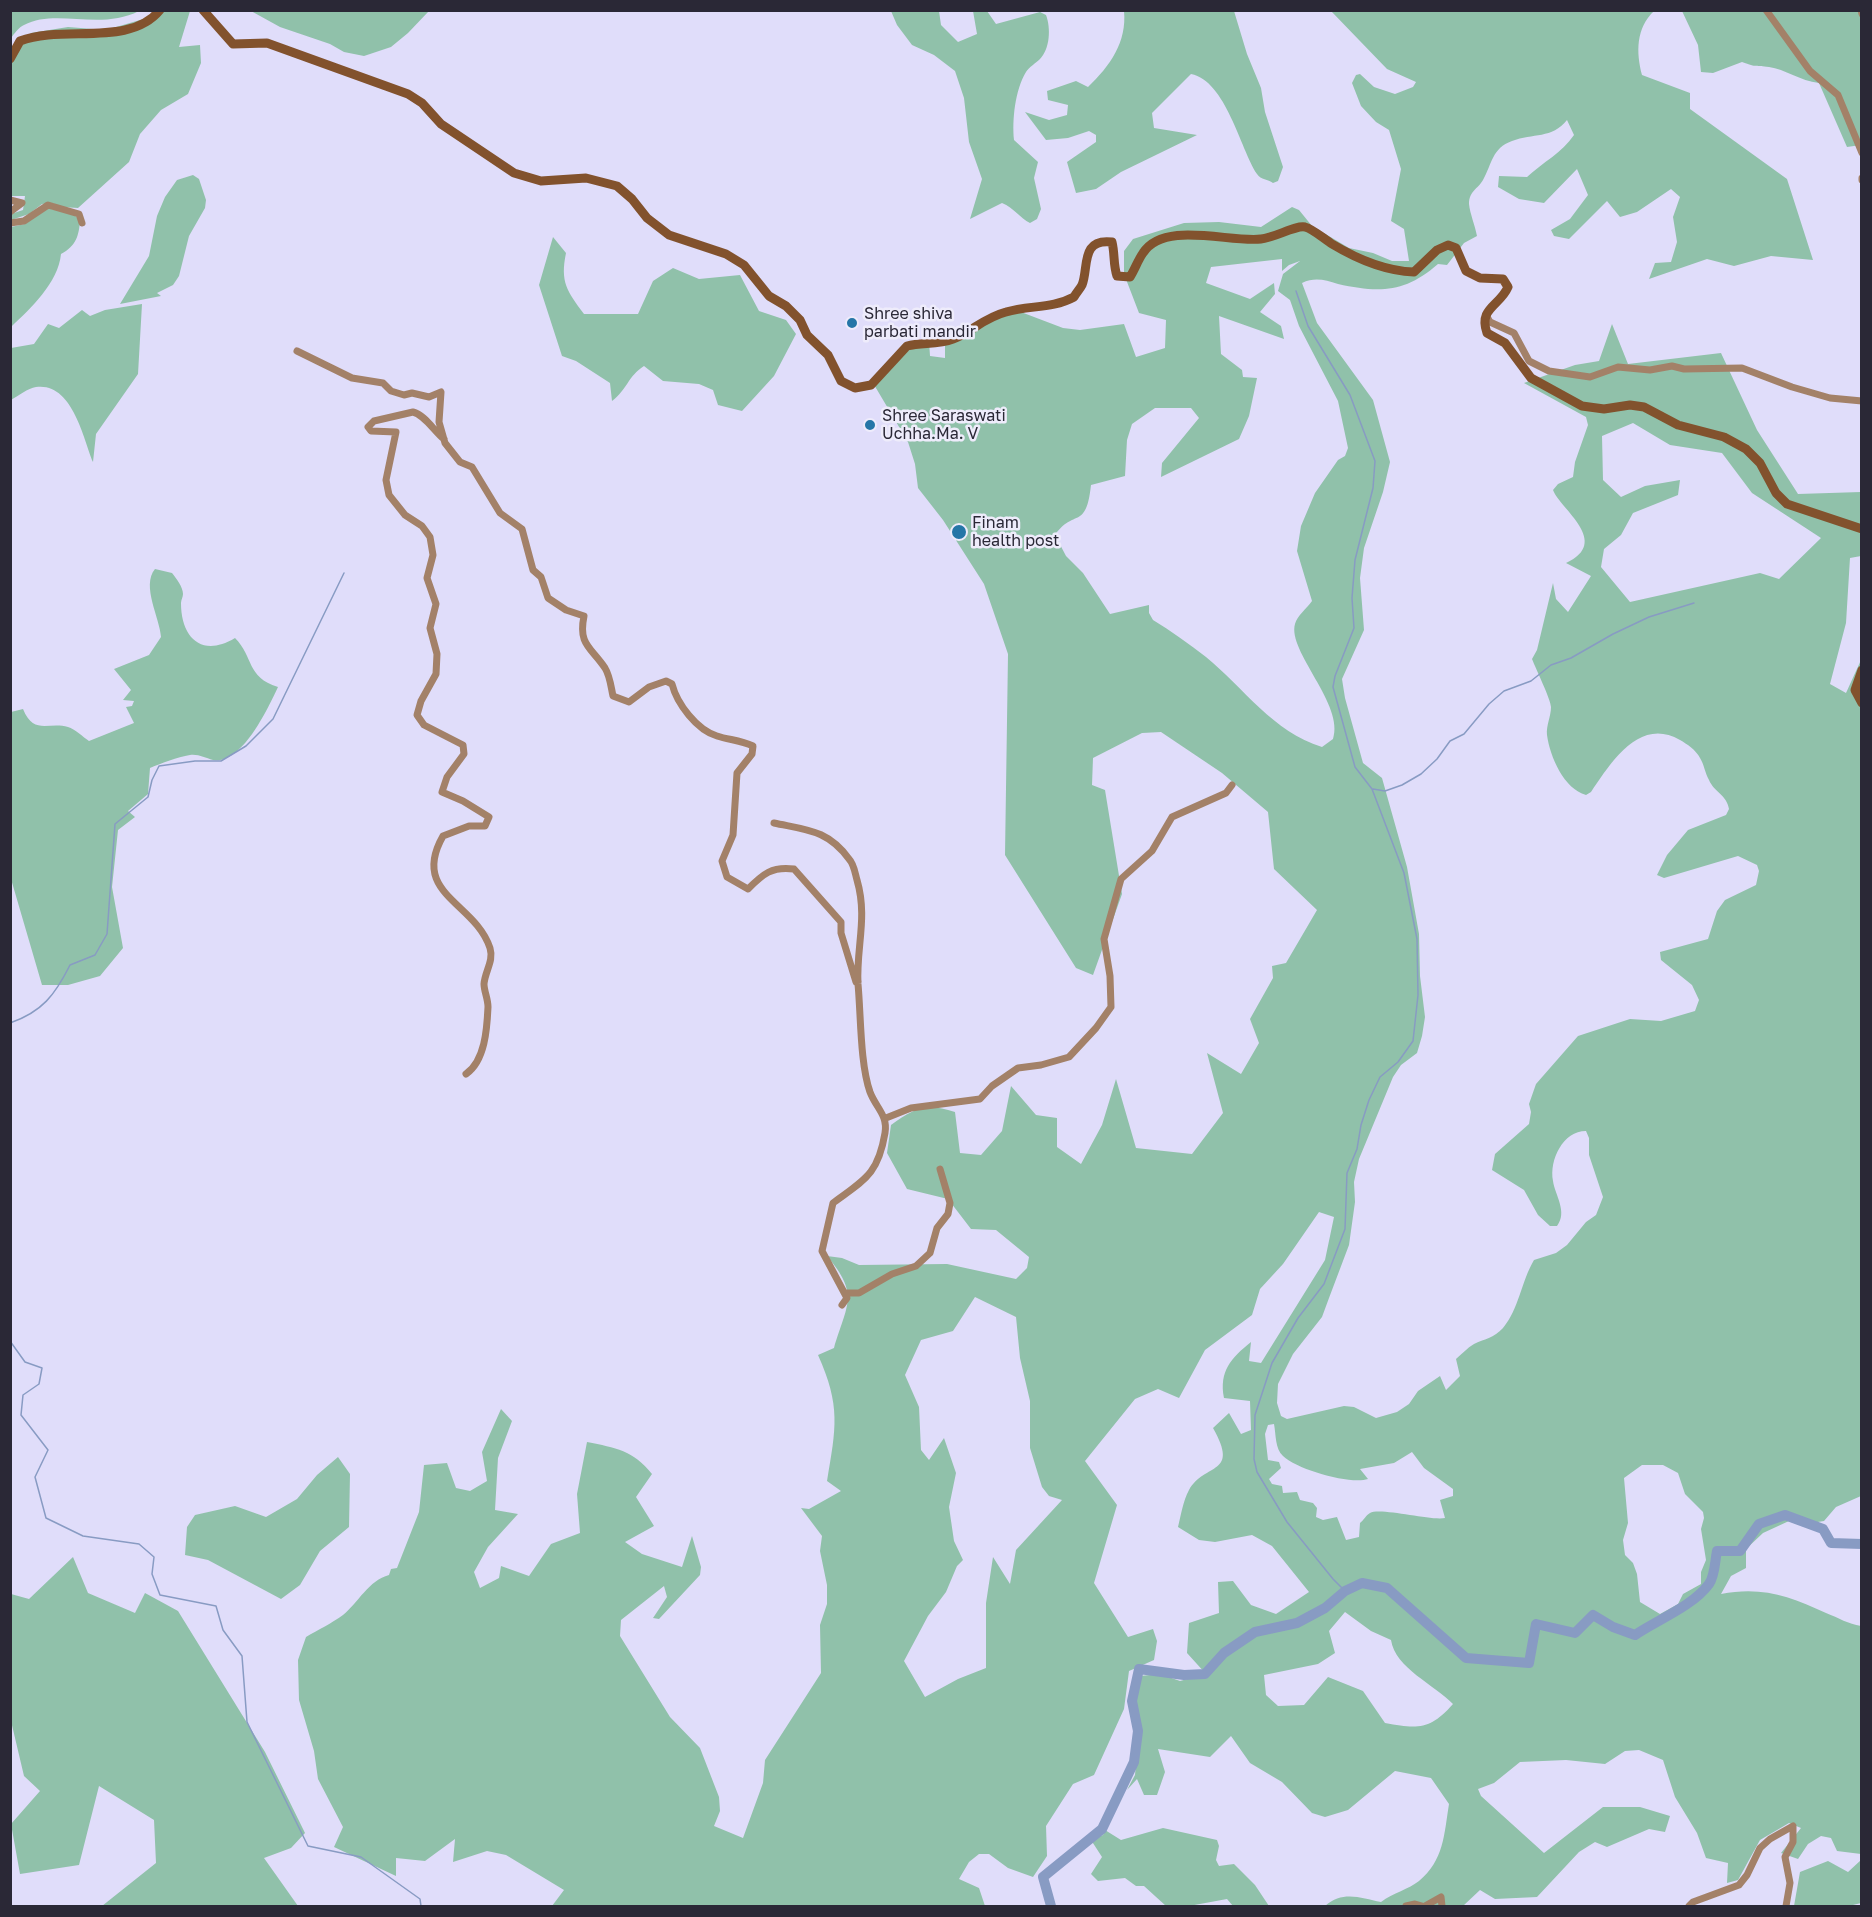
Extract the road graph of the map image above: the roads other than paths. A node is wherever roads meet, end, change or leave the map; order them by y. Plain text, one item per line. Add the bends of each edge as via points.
1 (160, 10) edge
2 (203, 10) edge
3 (1766, 10) edge
4 (10, 59) edge
5 (1862, 153) edge
6 (10, 200) edge
7 (10, 212) edge
8 (82, 223) dead end
9 (10, 224) edge
10 (1486, 315) junction
11 (297, 351) dead end
12 (1862, 401) edge
13 (444, 439) junction
14 (1862, 529) edge
15 (1862, 670) edge
16 (1862, 704) edge
17 (1232, 785) dead end
18 (774, 823) dead end
19 (858, 981) junction
20 (466, 1074) dead end
21 (886, 1118) junction
22 (940, 1169) dead end
23 (845, 1293) junction
24 (842, 1305) dead end
25 (1406, 1906) edge
26 (1423, 1906) edge
27 (1442, 1906) edge
28 (1689, 1906) edge
29 (1786, 1906) edge

1 - 4 main road via 152,21 108,34 38,34 20,41
2 - 10 main road via 233,44 267,44 408,94 441,124 514,173 541,181 586,178 616,186 669,235 726,254 744,265 769,296 800,320 807,335 828,355 842,381 855,388 871,385 907,346 956,339 984,319 1020,308 1050,306 1074,297 1083,283 1086,256 1092,247 1108,241 1112,242 1113,265 1118,276 1130,277 1144,252 1156,241 1191,234 1243,241 1266,239 1306,227 1349,254 1396,271 1414,272 1448,245 1456,248 1466,271 1480,278 1503,279 1508,287
3 - 5 street via 1810,71 1838,95
6 - 7 street via 22,203
8 - 9 street via 79,214 48,205 24,222
10 - 12 street via 1490,322 1514,333 1529,361 1549,371 1590,377 1618,367 1742,368 1830,398
10 - 14 main road via 1487,333 1505,343 1531,378 1582,406 1644,407 1678,425 1724,437 1746,449 1760,463 1776,493 1787,504
11 - 13 street via 352,378 383,382 391,391 404,395 429,397 441,392 438,422
13 - 19 street via 460,462 472,466 500,513 522,529 532,570 541,577 548,598 584,616 581,634 605,668 613,696 629,702 649,687 666,681 672,684 678,699 702,730 753,746 752,754 737,773 733,835 722,861 727,877 748,889 765,872 780,867 794,869 842,922 841,933
13 - 20 street via 413,412 374,421 368,427 371,431 396,432 386,480 389,495 430,537 433,555 426,578 436,604 430,628 437,654 436,674 417,715 424,724 463,745 464,754 447,777 442,792 489,817 485,826 469,826 443,836 433,853 432,867 446,897 476,924 490,948 490,966 484,983 488,1006 481,1054
15 - 16 main road via 1855,690
17 - 21 street via 1226,794 1172,817 1152,851 1121,879 1104,939 1111,1007 1077,1050 1047,1064 1018,1068 980,1099 911,1108
18 - 19 street via 829,837 851,861 862,899
19 - 21 street via 868,1083
21 - 23 street via 884,1140 872,1174 833,1203 822,1251
22 - 23 street via 950,1203 930,1253 916,1266 883,1278 859,1293
23 - 24 street via 847,1298
25 - 26 street
26 - 27 street via 1441,1897
28 - 29 street via 1739,1885 1760,1848 1792,1826 1793,1842 1785,1857 1790,1883

